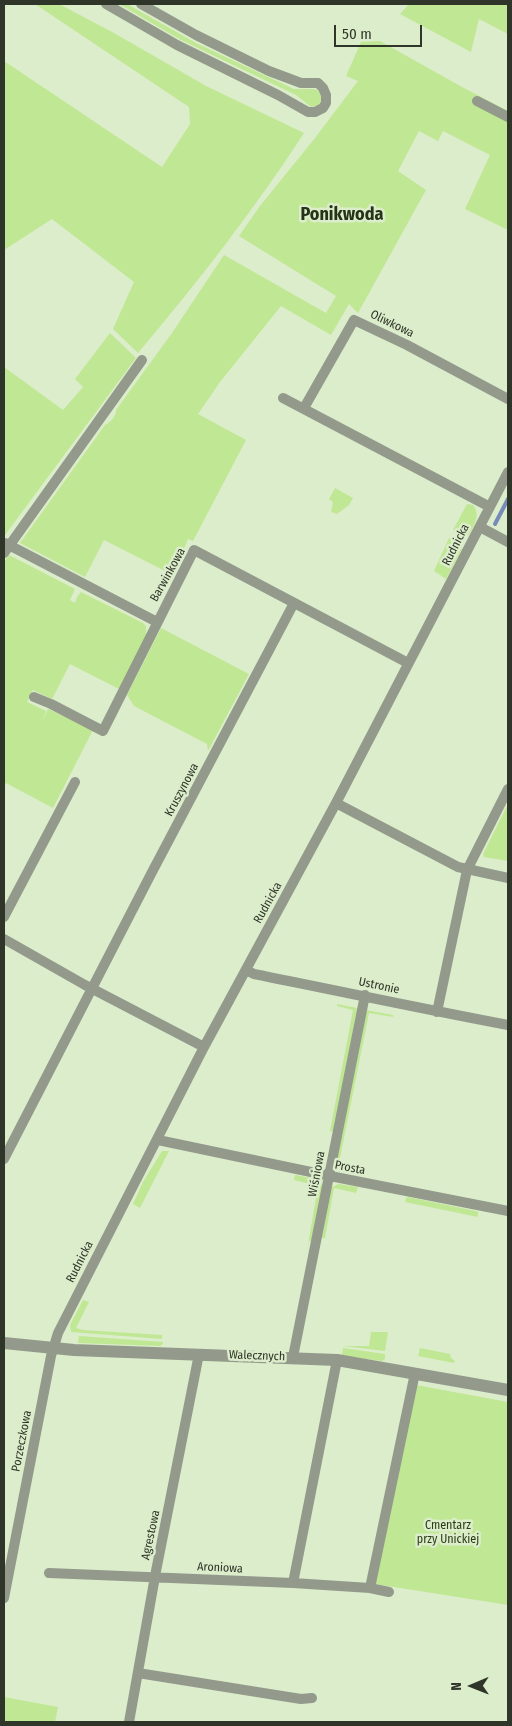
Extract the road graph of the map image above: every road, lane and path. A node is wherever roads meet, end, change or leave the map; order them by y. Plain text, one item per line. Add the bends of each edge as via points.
1 (106, 4) edge
2 (141, 4) edge
3 (477, 101) dead end
4 (508, 116) edge
5 (142, 360) dead end
6 (283, 398) dead end
7 (508, 399) edge
8 (304, 408) junction
9 (508, 472) edge
10 (490, 507) junction
11 (480, 527) junction
12 (508, 542) edge
13 (5, 547) edge
14 (294, 603) junction
15 (157, 622) junction
16 (408, 663) junction
17 (34, 697) dead end
18 (75, 782) dead end
19 (508, 790) edge
20 (336, 803) junction
21 (467, 870) junction
22 (508, 878) edge
23 (4, 917) edge
24 (4, 940) edge
25 (246, 970) junction
26 (92, 988) junction
27 (364, 996) junction
28 (437, 1012) junction
29 (508, 1025) edge
30 (204, 1047) junction
31 (158, 1140) junction
32 (4, 1159) edge
33 (330, 1176) junction
34 (508, 1211) edge
35 (4, 1343) edge
36 (53, 1348) junction
37 (199, 1354) junction
38 (293, 1357) junction
39 (337, 1360) junction
40 (414, 1372) junction
41 (508, 1390) edge
42 (49, 1573) dead end
43 (155, 1577) junction
44 (293, 1584) junction
45 (370, 1588) junction
46 (389, 1592) dead end
47 (4, 1598) edge
48 (138, 1673) junction
49 (312, 1698) dead end
50 (129, 1722) edge

1 - 2 street via 308,112 316,112 326,103 324,88 318,84 301,83 269,71
3 - 4 street
5 - 13 street
6 - 8 street
7 - 8 street, Oliwkowa via 354,320
8 - 10 street
9 - 10 street, Rudnicka
10 - 11 street, Rudnicka
11 - 12 street
11 - 16 street, Rudnicka
13 - 15 street
14 - 15 street, Barwinkowa via 194,550
14 - 16 street, Barwinkowa
14 - 26 street, Kruszynowa
15 - 17 street, Barwinkowa via 103,732
16 - 20 street, Rudnicka
18 - 23 street
19 - 21 street
20 - 21 street
20 - 25 street, Rudnicka
21 - 22 street
21 - 28 street
24 - 26 street
25 - 27 street, Ustronie
25 - 30 street, Rudnicka
26 - 30 street
26 - 32 street, Kruszynowa
27 - 28 street, Ustronie
27 - 33 street, Wiśniowa
28 - 29 street, Ustronie
30 - 31 street, Rudnicka
31 - 33 street, Prosta
31 - 36 street, Rudnicka
33 - 34 street, Prosta
33 - 38 street, Wiśniowa
35 - 36 street, Walecznych
36 - 37 street, Walecznych
36 - 47 street, Porzeczkowa
37 - 38 street, Walecznych
37 - 43 street, Agrestowa
38 - 39 street, Walecznych
39 - 40 street, Walecznych
39 - 44 street
40 - 41 street, Walecznych
40 - 45 street
42 - 43 street, Aroniowa
43 - 44 street, Aroniowa
43 - 48 street, Agrestowa
44 - 45 street, Aroniowa
45 - 46 street, Aroniowa
48 - 49 street
48 - 50 street, Agrestowa

